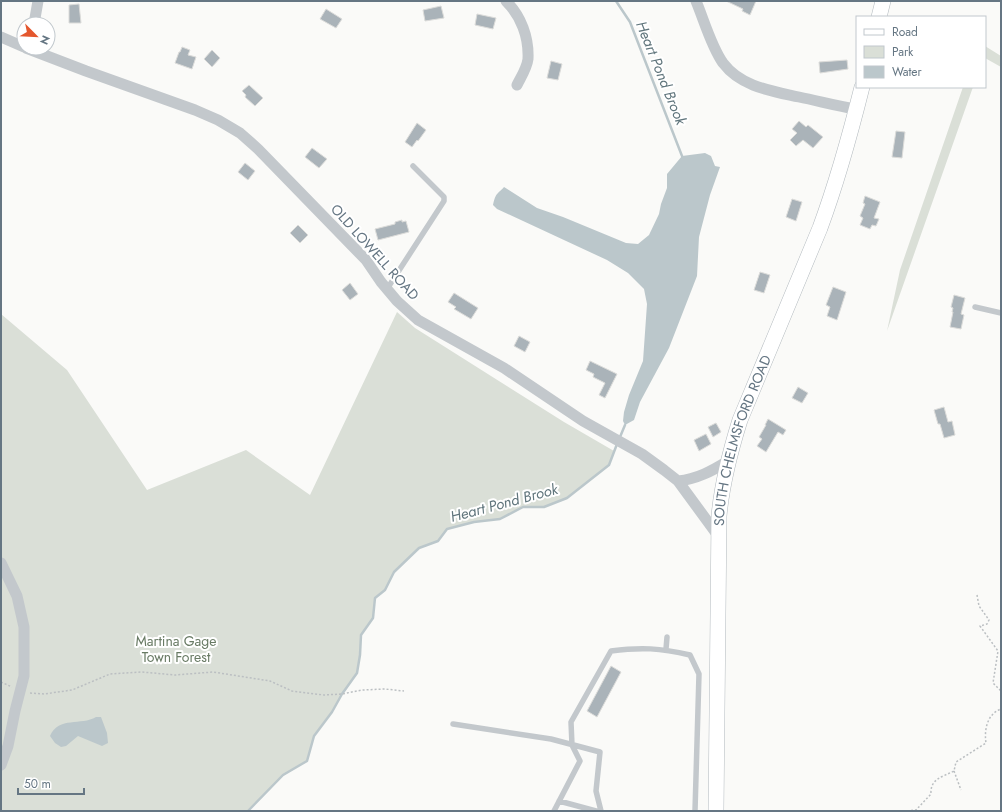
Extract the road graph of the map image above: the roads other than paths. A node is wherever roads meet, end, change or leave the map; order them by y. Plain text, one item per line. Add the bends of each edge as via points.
1 (38, 1) edge
2 (506, 1) edge
3 (696, 1) edge
4 (883, 1) edge
5 (35, 16) edge
6 (879, 16) edge
7 (1, 37) edge
8 (16, 43) edge
9 (48, 56) edge
10 (517, 85) dead end
11 (862, 88) edge
12 (856, 109) junction
13 (413, 166) dead end
14 (387, 289) junction
15 (975, 307) dead end
16 (1001, 312) edge
17 (728, 461) junction
18 (678, 482) junction
19 (718, 538) junction
20 (1, 563) edge
21 (668, 637) dead end
22 (666, 649) junction
23 (453, 724) dead end
24 (572, 745) junction
25 (1, 765) edge
26 (559, 801) junction
27 (554, 811) edge
28 (596, 811) edge
29 (601, 811) edge
30 (695, 811) edge
31 (716, 811) edge

1 - 5 street
2 - 10 street via 521,22 525,33 528,60
3 - 12 street via 723,62 741,80 770,90
4 - 6 main road
7 - 8 street, OLD LOWELL ROAD
9 - 14 street, OLD LOWELL ROAD via 195,110 240,133 366,260
11 - 12 main road, SOUTH CHELMSFORD ROAD
12 - 17 main road, SOUTH CHELMSFORD ROAD via 829,204 740,420
13 - 14 lane via 444,197 444,201
14 - 18 street, OLD LOWELL ROAD via 418,320 504,368 583,421 642,454
15 - 16 lane
17 - 18 street via 702,476
17 - 19 main road, SOUTH CHELMSFORD ROAD via 721,495
18 - 19 street, OLD LOWELL ROAD
19 - 31 main road, SOUTH CHELMSFORD ROAD
20 - 25 street via 17,596 24,627 24,676 8,746
21 - 22 lane
22 - 24 lane via 632,648 611,651 571,722
22 - 30 lane via 690,655 699,674
23 - 24 lane via 551,739
24 - 26 lane via 580,761
24 - 29 lane via 600,752 596,791
26 - 27 lane
26 - 28 lane

